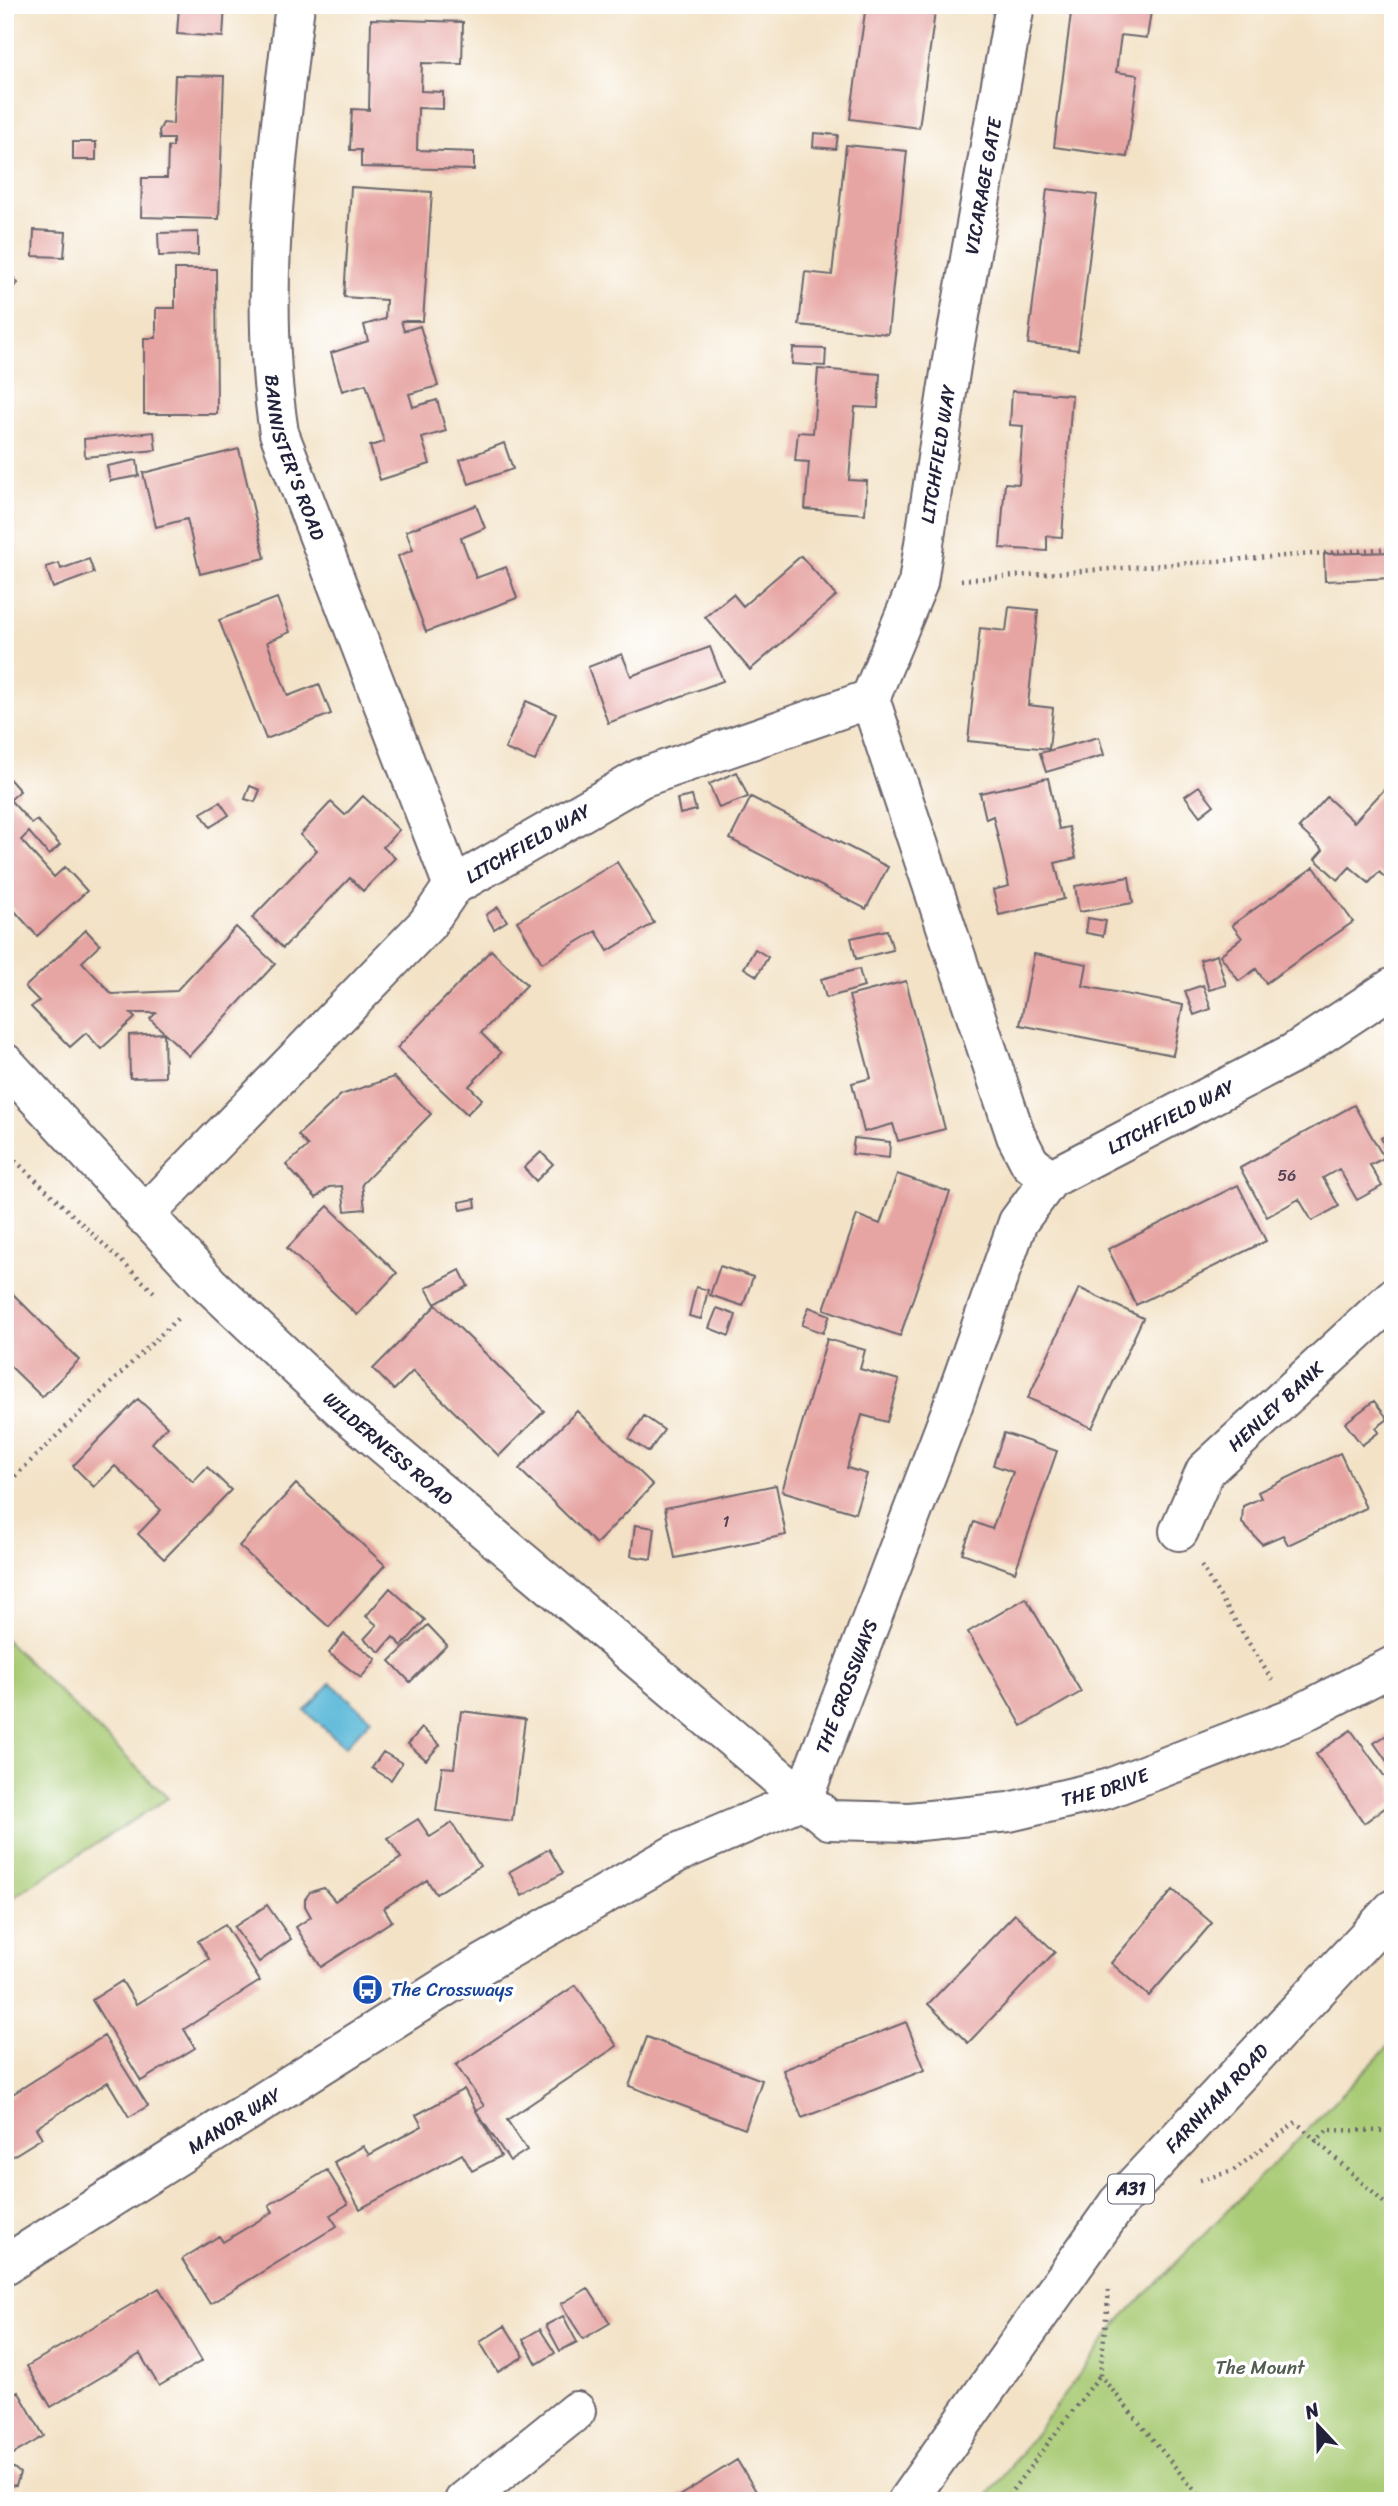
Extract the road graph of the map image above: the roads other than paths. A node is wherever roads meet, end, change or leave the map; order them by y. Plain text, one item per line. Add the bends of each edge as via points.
1 (295, 5) edge
2 (1015, 5) edge
3 (951, 366) joint
4 (870, 699) junction
5 (453, 886) junction
6 (1393, 986) edge
7 (5, 1063) edge
8 (1050, 1179) junction
9 (144, 1216) junction
10 (1393, 1298) edge
11 (952, 1408) joint
12 (1179, 1531) road end
13 (1393, 1666) edge
14 (803, 1799) junction
15 (1393, 1909) edge
16 (5, 2265) edge
17 (576, 2411) dead end
18 (464, 2501) edge
19 (907, 2501) edge

1 - 5 street, BANNISTER'S ROAD via 273,186 270,378 279,433
2 - 3 street, VICARAGE GATE
3 - 4 street, LITCHFIELD WAY via 918,583
4 - 5 street, LITCHFIELD WAY via 641,778
4 - 8 street via 1016,1136 1030,1163
5 - 9 street, LITCHFIELD WAY via 427,924
6 - 8 street, LITCHFIELD WAY via 1293,1054
7 - 9 street, WILDERNESS ROAD
8 - 11 street, LITCHFIELD WAY via 1018,1222
9 - 14 street, WILDERNESS ROAD via 345,1412
10 - 12 street, HENLEY BANK via 1205,1471
11 - 14 street, THE CROSSWAYS
13 - 14 street, THE DRIVE via 1294,1717 1107,1789 1009,1812 910,1822 829,1820
14 - 16 street, MANOR WAY via 677,1853 462,1976
15 - 19 street, FARNHAM ROAD / A31 via 1118,2203
17 - 18 street

